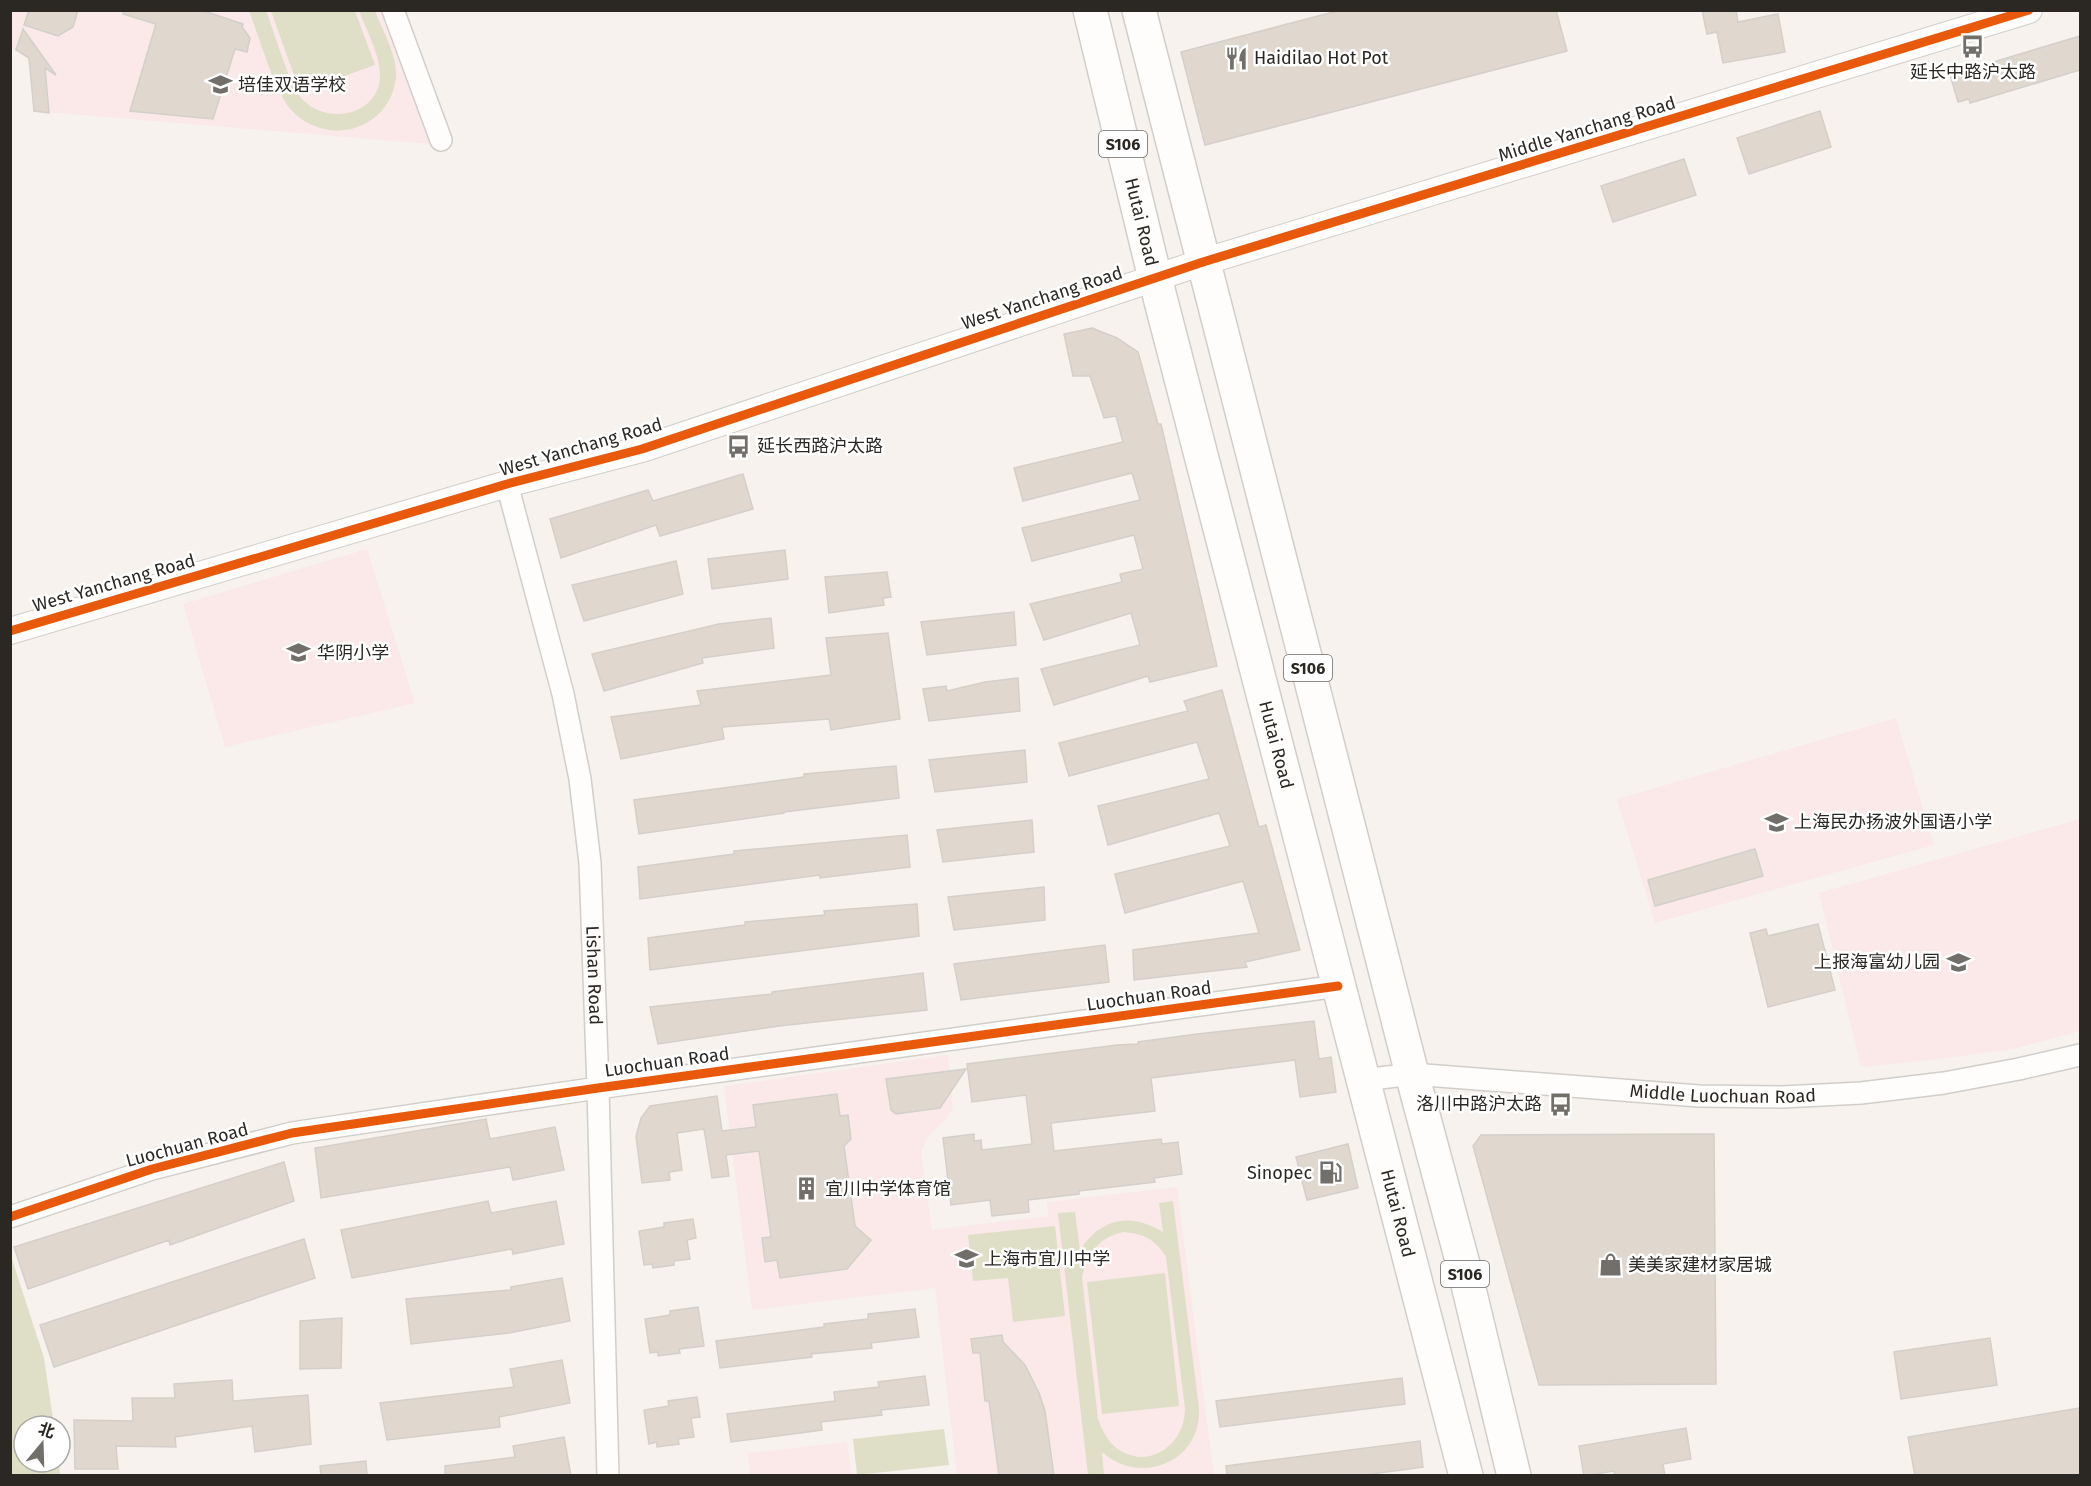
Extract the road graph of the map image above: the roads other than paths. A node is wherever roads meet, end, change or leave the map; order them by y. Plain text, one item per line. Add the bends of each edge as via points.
1 (393, 10) edge
2 (1090, 10) edge
3 (1139, 10) edge
4 (2029, 10) edge
5 (441, 140) dead end
6 (1203, 262) junction
7 (1155, 278) junction
8 (507, 484) junction
9 (10, 631) edge
10 (1338, 986) junction
11 (2080, 1055) edge
12 (1412, 1074) junction
13 (1364, 1080) junction
14 (598, 1088) junction
15 (10, 1216) edge
16 (608, 1476) edge
17 (1466, 1476) edge
18 (1514, 1476) edge

1 - 5 street
2 - 7 main road, Hutai Road / S106
3 - 6 main road, S106
4 - 6 street, Middle Yanchang Road
6 - 7 street, Middle Yanchang Road
6 - 12 main road, S106
7 - 8 street, West Yanchang Road via 642,449
7 - 10 main road, Hutai Road / S106
8 - 9 street, West Yanchang Road
8 - 14 street, Lishan Road via 563,694 580,779 590,863
10 - 13 main road, Hutai Road / S106
10 - 14 street, Luochuan Road
11 - 12 street, Middle Luochuan Road via 1944,1083 1782,1097 1699,1096
12 - 13 street, Middle Luochuan Road
12 - 18 main road, S106
13 - 17 main road, Hutai Road / S106
14 - 15 street, Luochuan Road via 292,1133 152,1169
14 - 16 street, Lishan Road

